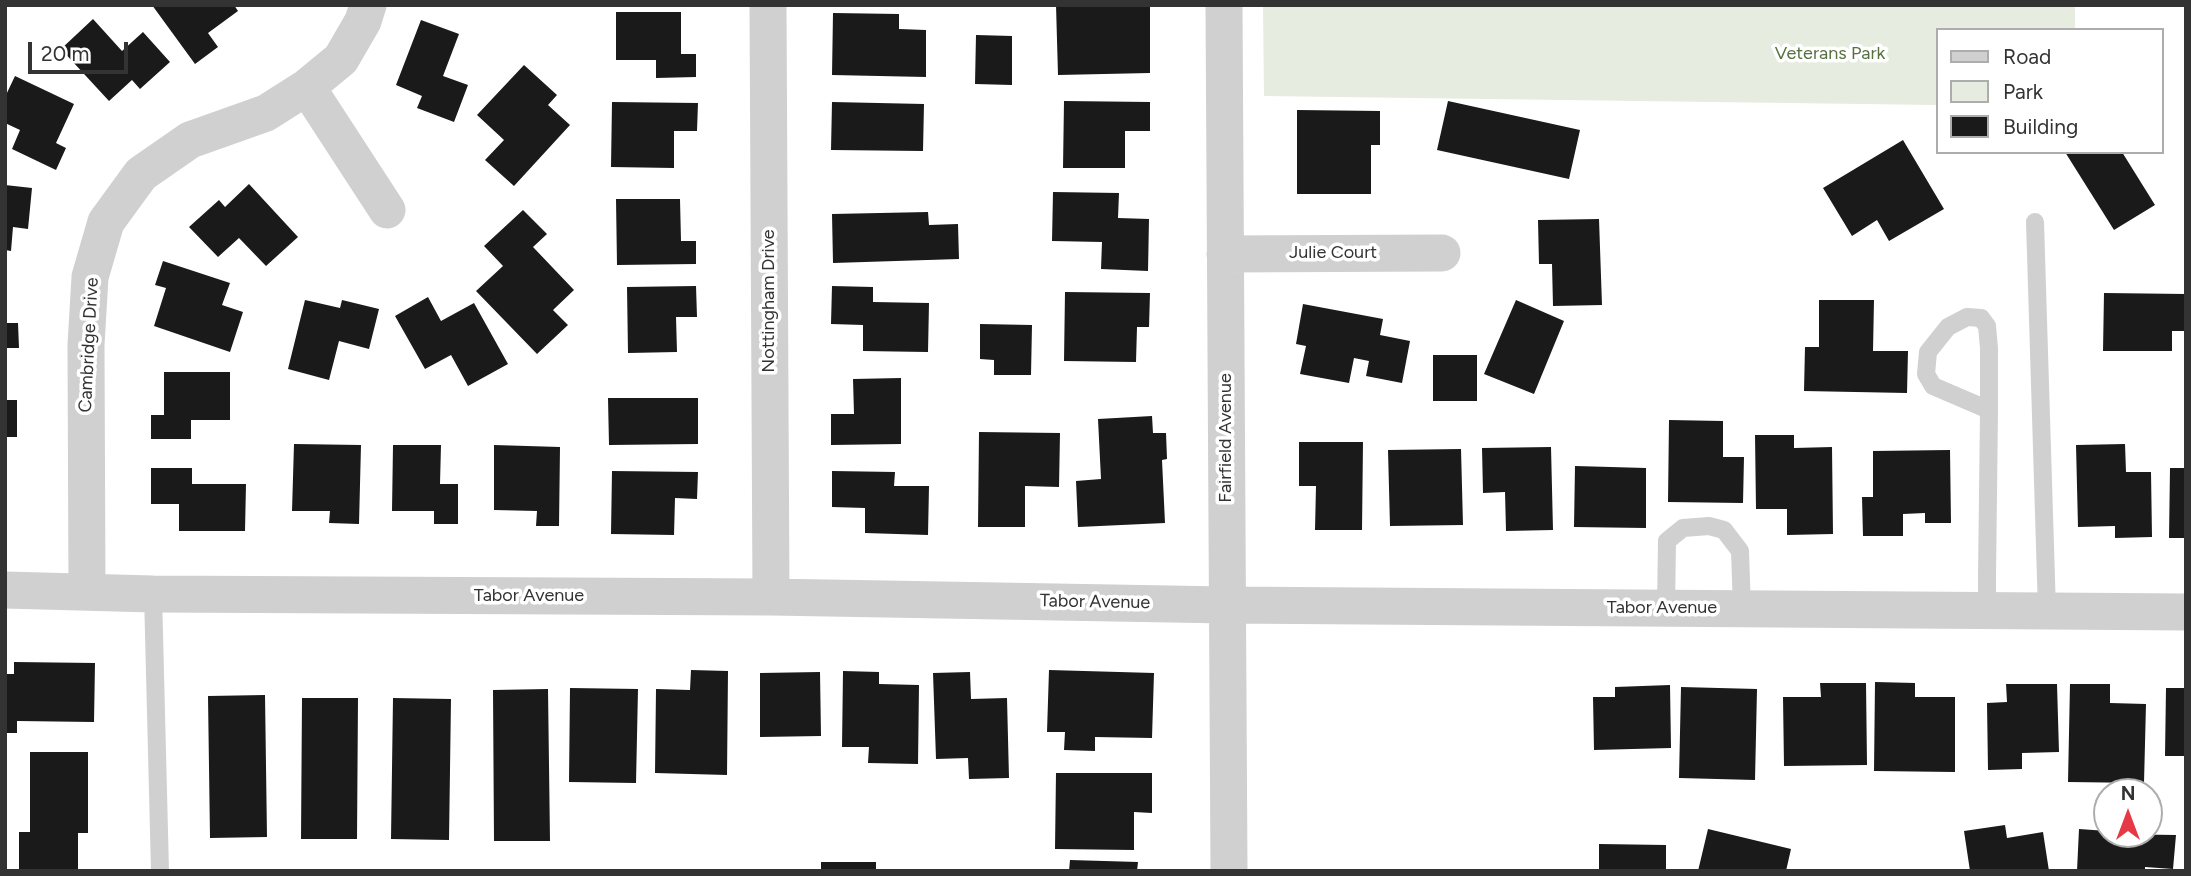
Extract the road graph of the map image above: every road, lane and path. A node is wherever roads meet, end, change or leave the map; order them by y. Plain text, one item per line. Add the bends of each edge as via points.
1 (368, 5) edge
2 (768, 5) edge
3 (1224, 5) edge
4 (307, 87) junction
5 (387, 211) dead end
6 (2035, 222) dead end
7 (1442, 253) dead end
8 (1225, 254) junction
9 (1989, 410) junction
10 (5, 590) edge
11 (86, 592) junction
12 (153, 594) junction
13 (771, 597) junction
14 (1227, 605) junction
15 (1666, 608) junction
16 (1742, 609) junction
17 (1987, 610) junction
18 (2047, 611) junction
19 (2186, 612) edge
20 (160, 871) edge
21 (1229, 871) edge

1 - 4 street, Cambridge Drive via 341,59
2 - 13 street, Nottingham Drive
3 - 8 street, Fairfield Avenue
4 - 5 street
4 - 11 street, Cambridge Drive via 266,113 190,140 141,174 106,222 90,277 86,345
6 - 18 lane
7 - 8 street, Julie Court
8 - 14 street, Fairfield Avenue
9 - 9 lane via 1987,326 1981,318 1967,317 1948,327 1928,352 1926,374 1933,386
9 - 17 lane
10 - 11 street, Tabor Avenue
11 - 12 street, Tabor Avenue
12 - 13 street, Tabor Avenue
12 - 20 lane
13 - 14 street, Tabor Avenue
14 - 15 street, Tabor Avenue
14 - 21 street, Fairfield Avenue
15 - 16 street, Tabor Avenue
15 - 16 lane via 1667,541 1683,528 1709,526 1724,530 1740,551
16 - 17 street, Tabor Avenue
17 - 18 street, Tabor Avenue
18 - 19 street, Tabor Avenue

